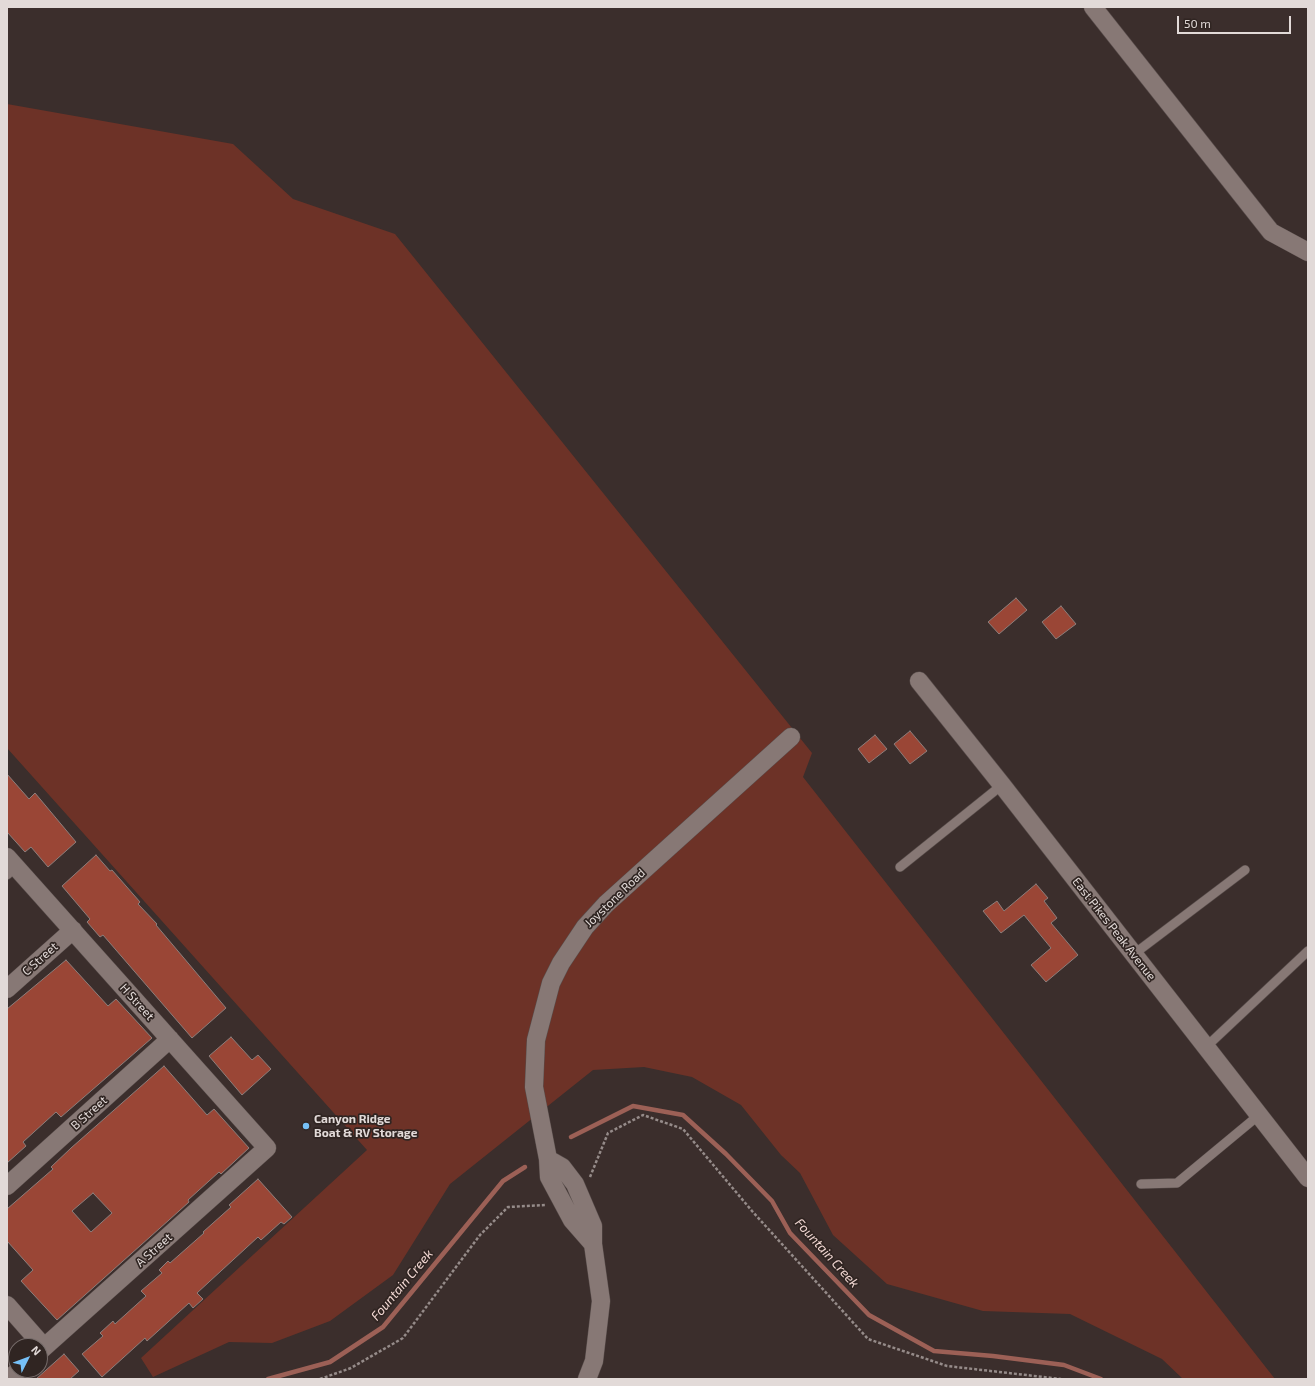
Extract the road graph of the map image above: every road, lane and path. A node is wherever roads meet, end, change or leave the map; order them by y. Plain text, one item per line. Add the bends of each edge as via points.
1 (1093, 7) edge
2 (1308, 252) edge
3 (918, 681) dead end
4 (792, 737) dead end
5 (1002, 785) junction
6 (10, 866) edge
7 (900, 867) dead end
8 (1245, 870) dead end
9 (73, 930) junction
10 (1308, 951) edge
11 (1134, 954) junction
12 (7, 989) edge
13 (170, 1039) junction
14 (1206, 1046) junction
15 (1259, 1115) junction
16 (267, 1148) joint
17 (589, 1178) dead end
18 (1308, 1178) edge
19 (1141, 1184) dead end
20 (7, 1186) edge
21 (546, 1205) dead end
22 (7, 1305) edge
23 (33, 1338) edge
24 (48, 1344) edge
25 (320, 1379) edge
26 (587, 1379) edge
27 (1061, 1379) edge

1 - 2 street via 1271,232
3 - 5 street, East Pikes Peak Avenue
4 - 26 street, Joystone Road via 606,904 585,927 551,983 536,1040 534,1087 549,1177 572,1220 593,1244 601,1301 594,1361
5 - 7 lane
5 - 11 street, East Pikes Peak Avenue
6 - 9 street, H Street
8 - 11 lane
9 - 12 street, C Street
9 - 13 street, H Street
10 - 14 lane
11 - 14 street, East Pikes Peak Avenue
13 - 16 street, H Street
13 - 20 street, B Street
14 - 15 street, East Pikes Peak Avenue
15 - 18 street, East Pikes Peak Avenue
15 - 19 lane via 1177,1183
16 - 24 street, A Street
17 - 27 path via 608,1133 643,1115 683,1129 752,1211 868,1339 947,1366
21 - 25 path via 508,1207 480,1235 404,1338 351,1368
22 - 23 street

